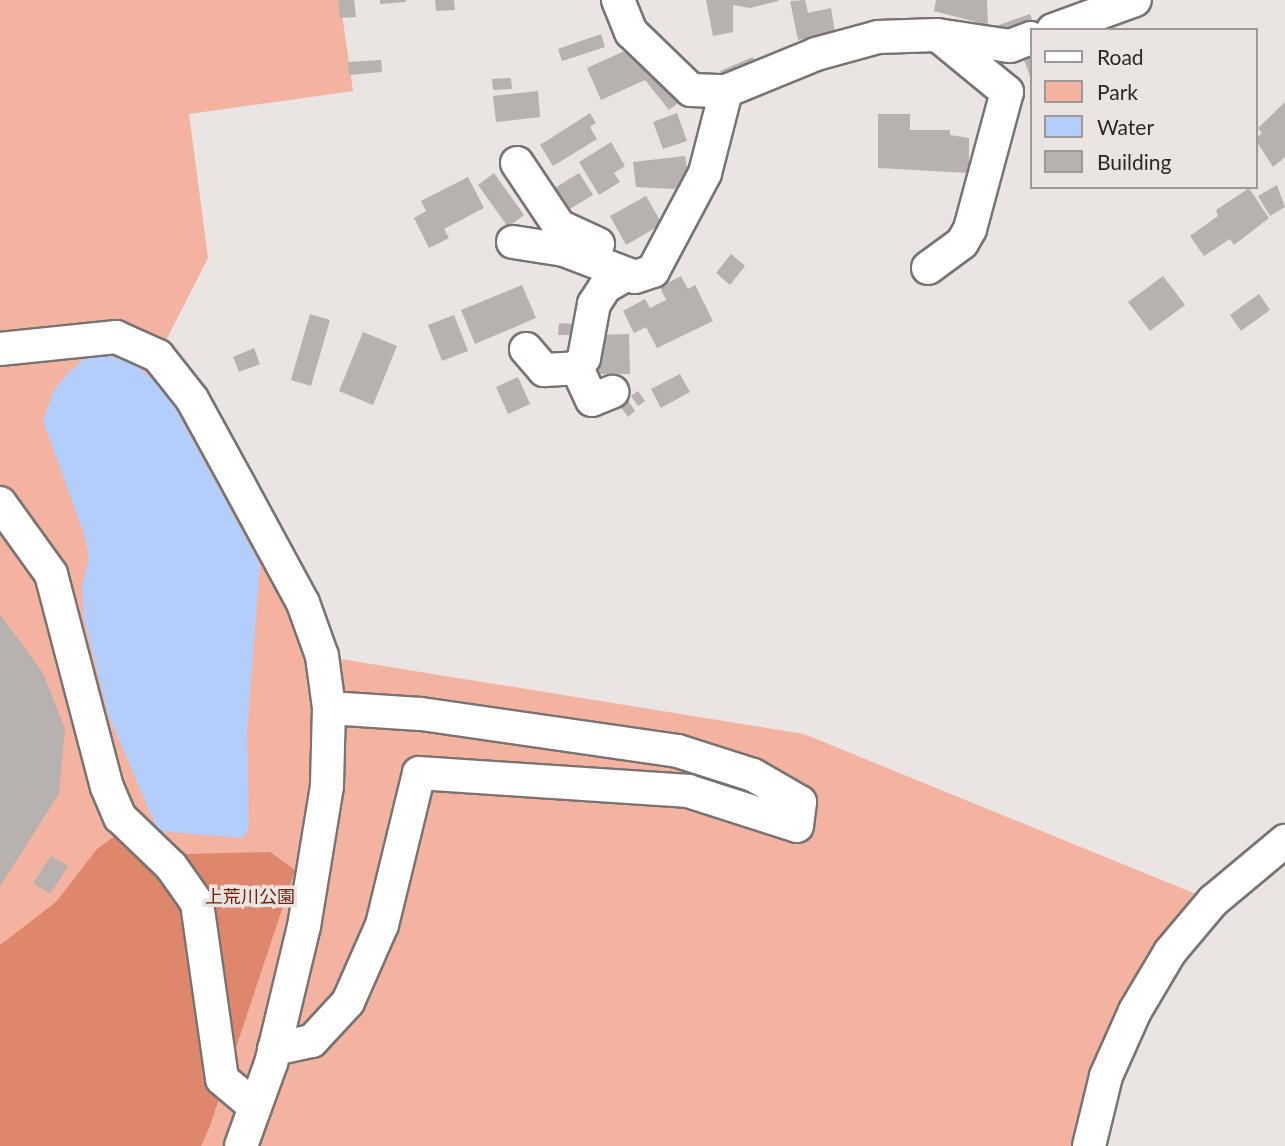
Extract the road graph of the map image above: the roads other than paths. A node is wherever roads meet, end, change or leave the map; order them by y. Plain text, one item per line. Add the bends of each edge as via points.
1 (618, 0) edge
2 (1135, 0) edge
3 (1058, 28) edge
4 (937, 35) junction
5 (1030, 38) edge
6 (726, 91) junction
7 (517, 163) dead end
8 (513, 242) dead end
9 (928, 268) dead end
10 (639, 273) junction
11 (0, 349) edge
12 (526, 349) dead end
13 (577, 368) junction
14 (612, 392) dead end
15 (0, 503) edge
16 (329, 708) junction
17 (1285, 841) edge
18 (274, 1049) junction
19 (255, 1107) junction
20 (241, 1146) edge
21 (1089, 1146) edge

1 - 6 street via 631,32 691,90
2 - 3 street
4 - 5 street via 1010,46
4 - 6 street via 878,37 816,54
4 - 9 street via 1007,92 970,229 962,243
6 - 10 street via 705,173
7 - 10 street via 559,226
8 - 10 street via 564,250
10 - 13 street via 605,287 594,304 584,358
11 - 16 street via 116,337 158,356 192,399 303,603 322,656
12 - 13 street via 544,370
13 - 14 street via 593,400
15 - 19 street via 51,574 107,787 120,817 186,883 197,903 222,1079
16 - 18 street via 327,786 304,926
16 - 18 street via 433,716 678,751 753,775 800,802 797,826 688,791 419,774 382,925 348,1002 313,1041
17 - 21 street via 1213,901 1170,952 1135,1010 1106,1076
18 - 19 street
19 - 20 street

